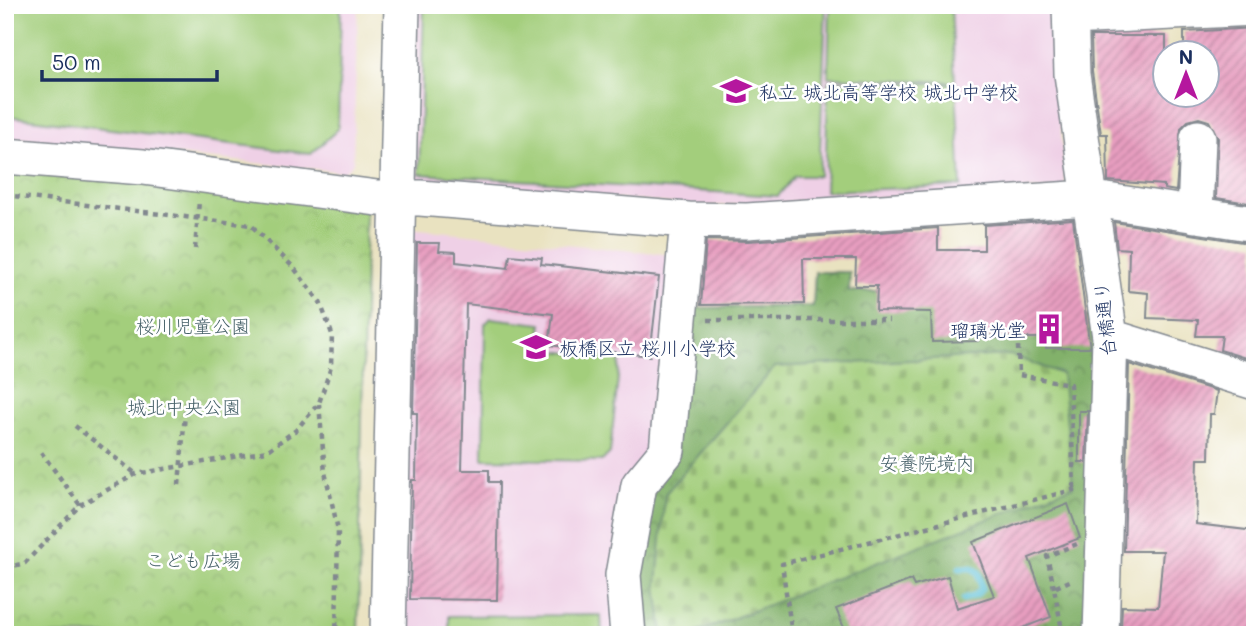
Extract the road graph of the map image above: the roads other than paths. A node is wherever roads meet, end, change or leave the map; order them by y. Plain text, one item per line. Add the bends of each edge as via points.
1 (402, 5) edge
2 (1255, 8) edge
3 (1071, 11) edge
4 (1198, 138) dead end
5 (5, 156) edge
6 (1088, 198) junction
7 (396, 199) junction
8 (1195, 215) junction
9 (688, 220) junction
10 (1255, 224) edge
11 (1110, 337) junction
12 (1255, 382) edge
13 (388, 635) edge
14 (628, 635) edge
15 (1101, 635) edge

1 - 7 street
2 - 3 street
3 - 6 street, 台橋通り via 1072,74
4 - 8 street
5 - 7 street via 143,167
6 - 8 street
6 - 9 street via 747,221
6 - 11 street, 台橋通り
7 - 9 street
7 - 13 street
8 - 10 street
9 - 14 street via 667,451 639,485 623,575
11 - 12 street
11 - 15 street, 台橋通り

